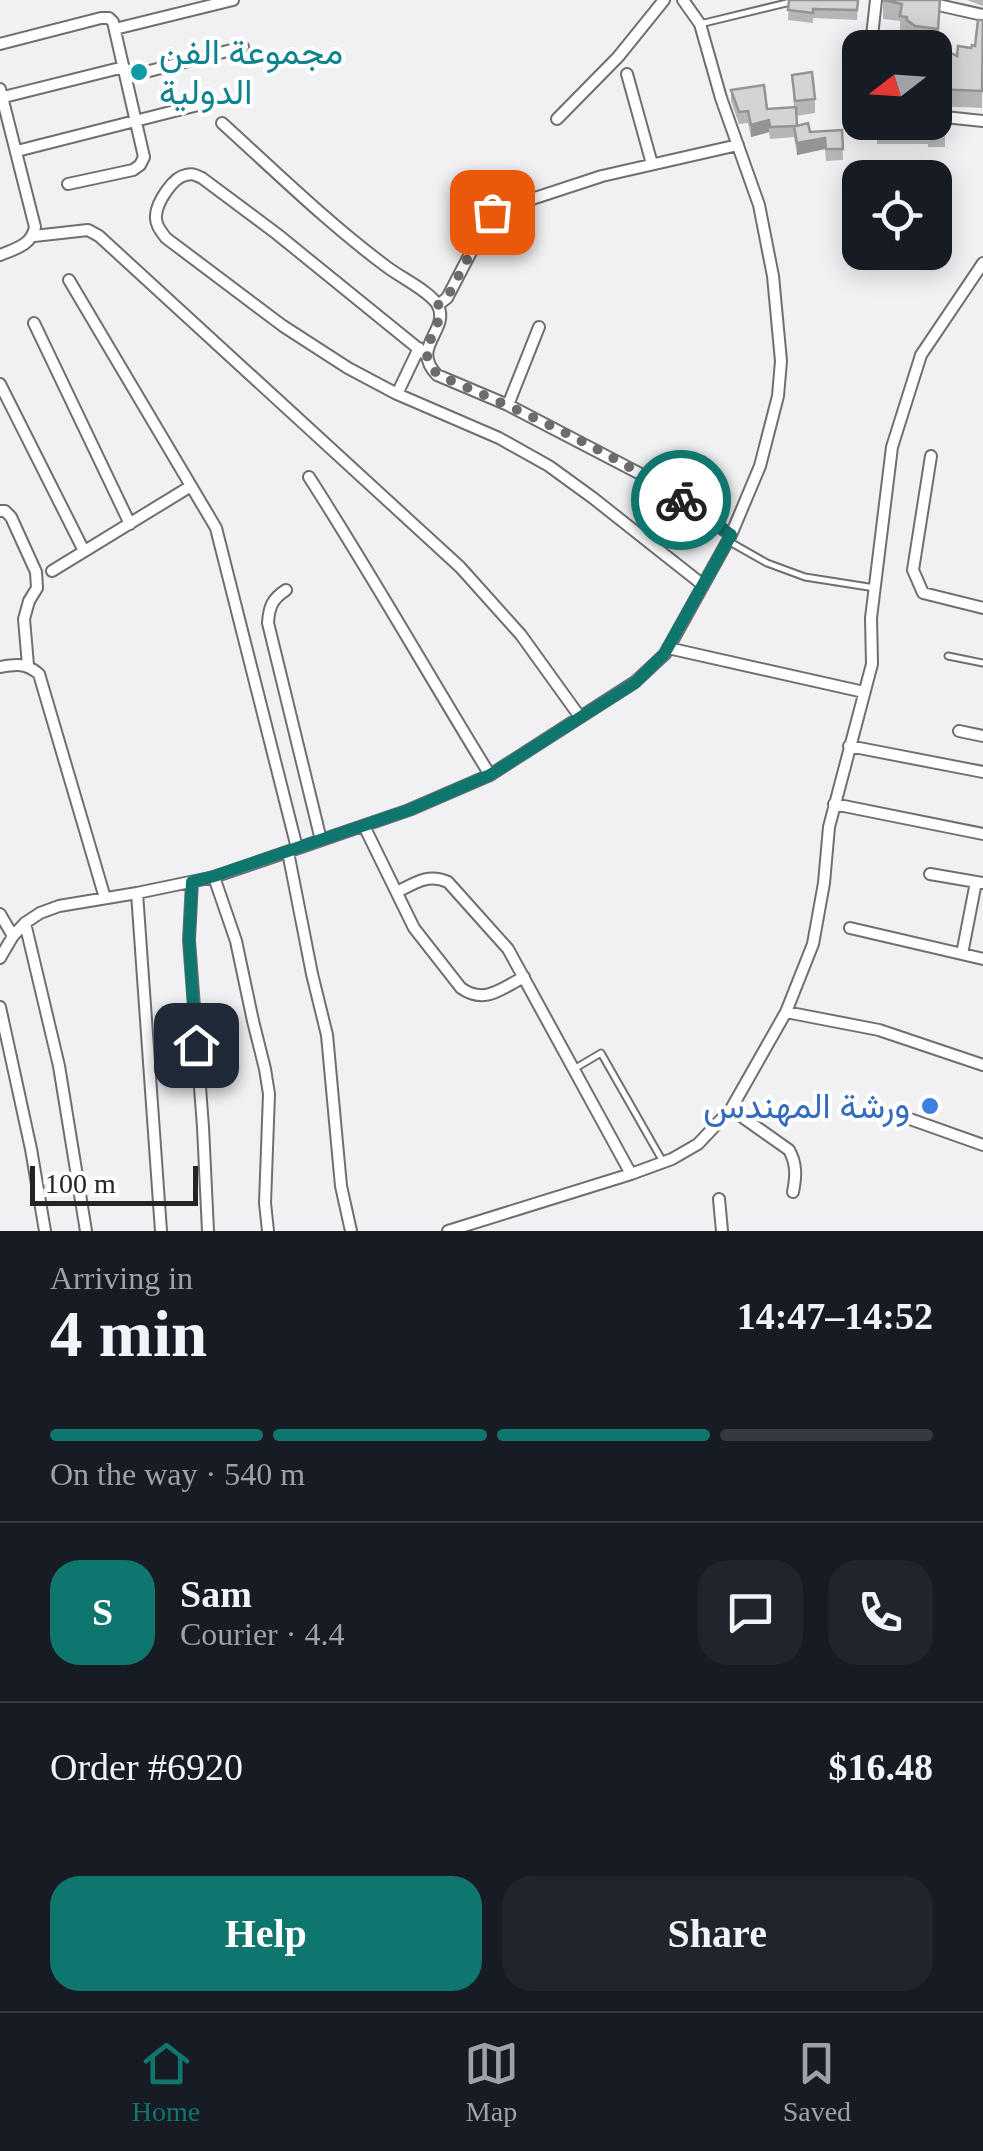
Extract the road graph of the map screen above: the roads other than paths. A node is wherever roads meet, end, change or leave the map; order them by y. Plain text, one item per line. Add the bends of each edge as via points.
1 (233, 0) edge
2 (664, 0) edge
3 (683, 0) edge
4 (799, 0) edge
5 (876, 0) edge
6 (916, 0) edge
7 (198, 4) edge
8 (983, 15) edge
9 (700, 24) junction
10 (115, 29) junction
11 (873, 30) edge
12 (0, 44) edge
13 (242, 47) dead end
14 (125, 72) junction
15 (627, 74) dead end
16 (1, 95) edge
17 (206, 103) dead end
18 (952, 118) edge
19 (137, 120) junction
20 (557, 120) dead end
21 (983, 121) edge
22 (222, 123) dead end
23 (738, 145) junction
24 (16, 150) junction
25 (652, 164) junction
26 (68, 184) dead end
27 (34, 236) junction
28 (0, 255) edge
29 (983, 263) edge
30 (69, 280) dead end
31 (438, 305) junction
32 (34, 323) dead end
33 (539, 327) dead end
34 (422, 351) junction
35 (0, 384) edge
36 (398, 394) junction
37 (508, 405) junction
38 (932, 456) dead end
39 (309, 477) dead end
40 (191, 486) junction
41 (0, 511) edge
42 (130, 524) junction
43 (729, 538) junction
44 (84, 552) junction
45 (52, 571) dead end
46 (703, 585) junction
47 (876, 588) junction
48 (286, 590) dead end
49 (983, 608) edge
50 (668, 648) junction
51 (948, 656) dead end
52 (983, 663) edge
53 (28, 665) junction
54 (0, 667) edge
55 (864, 692) junction
56 (580, 717) junction
57 (959, 731) dead end
58 (983, 736) edge
59 (849, 746) junction
60 (983, 772) edge
61 (490, 775) junction
62 (834, 804) junction
63 (364, 826) junction
64 (983, 834) edge
65 (322, 840) junction
66 (292, 850) junction
67 (930, 874) dead end
68 (214, 876) junction
69 (192, 882) junction
70 (979, 883) edge
71 (397, 892) junction
72 (137, 894) junction
73 (105, 898) junction
74 (0, 914) edge
75 (25, 923) junction
76 (850, 928) dead end
77 (13, 936) junction
78 (962, 954) junction
79 (0, 958) edge
80 (983, 958) edge
81 (524, 976) junction
82 (0, 1006) edge
83 (786, 1012) junction
84 (983, 1065) edge
85 (574, 1069) junction
86 (731, 1109) junction
87 (894, 1114) dead end
88 (983, 1145) edge
89 (663, 1162) junction
90 (631, 1174) junction
91 (793, 1192) dead end
92 (720, 1199) dead end
93 (44, 1231) edge
94 (86, 1231) edge
95 (161, 1231) edge
96 (208, 1231) edge
97 (268, 1231) edge
98 (350, 1231) edge
99 (448, 1231) edge
100 (722, 1231) edge

1 - 7 street
2 - 20 street
3 - 9 street
4 - 9 lane
5 - 11 street
6 - 8 street
7 - 10 street
9 - 23 street
10 - 12 street via 101,18
10 - 14 street
13 - 14 street
14 - 16 street
14 - 19 street
15 - 25 street
16 - 24 street
17 - 19 street
18 - 21 street
19 - 24 street
19 - 26 street via 140,165
22 - 31 street
23 - 25 street
23 - 43 street via 760,205 781,361 760,466
24 - 27 street
25 - 31 street via 492,212
27 - 28 street
27 - 56 street via 88,230 100,236 460,567 521,635
29 - 47 street via 921,355 892,448
30 - 40 street
31 - 34 street via 440,316
32 - 42 street
33 - 37 street
34 - 36 street
34 - 36 street via 202,178 182,175 157,208 166,238 284,326
34 - 37 street via 438,375
35 - 44 street
36 - 46 street via 549,466
37 - 43 street via 652,480
38 - 49 street via 916,582 923,593
39 - 61 street
40 - 42 street
40 - 66 street via 216,528
41 - 53 street via 11,517 36,572 24,619
42 - 44 street
43 - 46 street
43 - 47 lane via 805,577
44 - 45 street
46 - 50 street
47 - 55 street
48 - 65 street via 269,608 268,623
50 - 55 street
50 - 56 street via 636,682
51 - 52 lane
53 - 54 street
53 - 73 street via 45,691
55 - 59 street
56 - 61 street
57 - 58 street
59 - 60 street
59 - 62 street
61 - 63 street
62 - 64 street
62 - 83 street via 812,944
63 - 65 street
63 - 71 street
65 - 66 street
66 - 68 street
66 - 98 street via 327,1035
67 - 70 street
68 - 69 street
68 - 97 street via 266,1069
69 - 72 street
69 - 96 street via 189,940
70 - 78 street
71 - 81 street via 426,878 448,882
71 - 81 street via 414,928 471,996 486,996
72 - 73 street
72 - 95 street
73 - 75 street via 60,906
74 - 77 street
75 - 77 street
75 - 94 street via 60,1066
76 - 78 street
77 - 79 street
78 - 80 street
81 - 85 street
82 - 93 street
83 - 84 street via 879,1030
83 - 86 street
85 - 89 lane via 601,1053
85 - 90 street
86 - 89 street via 698,1144
86 - 91 street via 789,1150 797,1175
87 - 88 street
89 - 90 street
90 - 99 street
92 - 100 street

